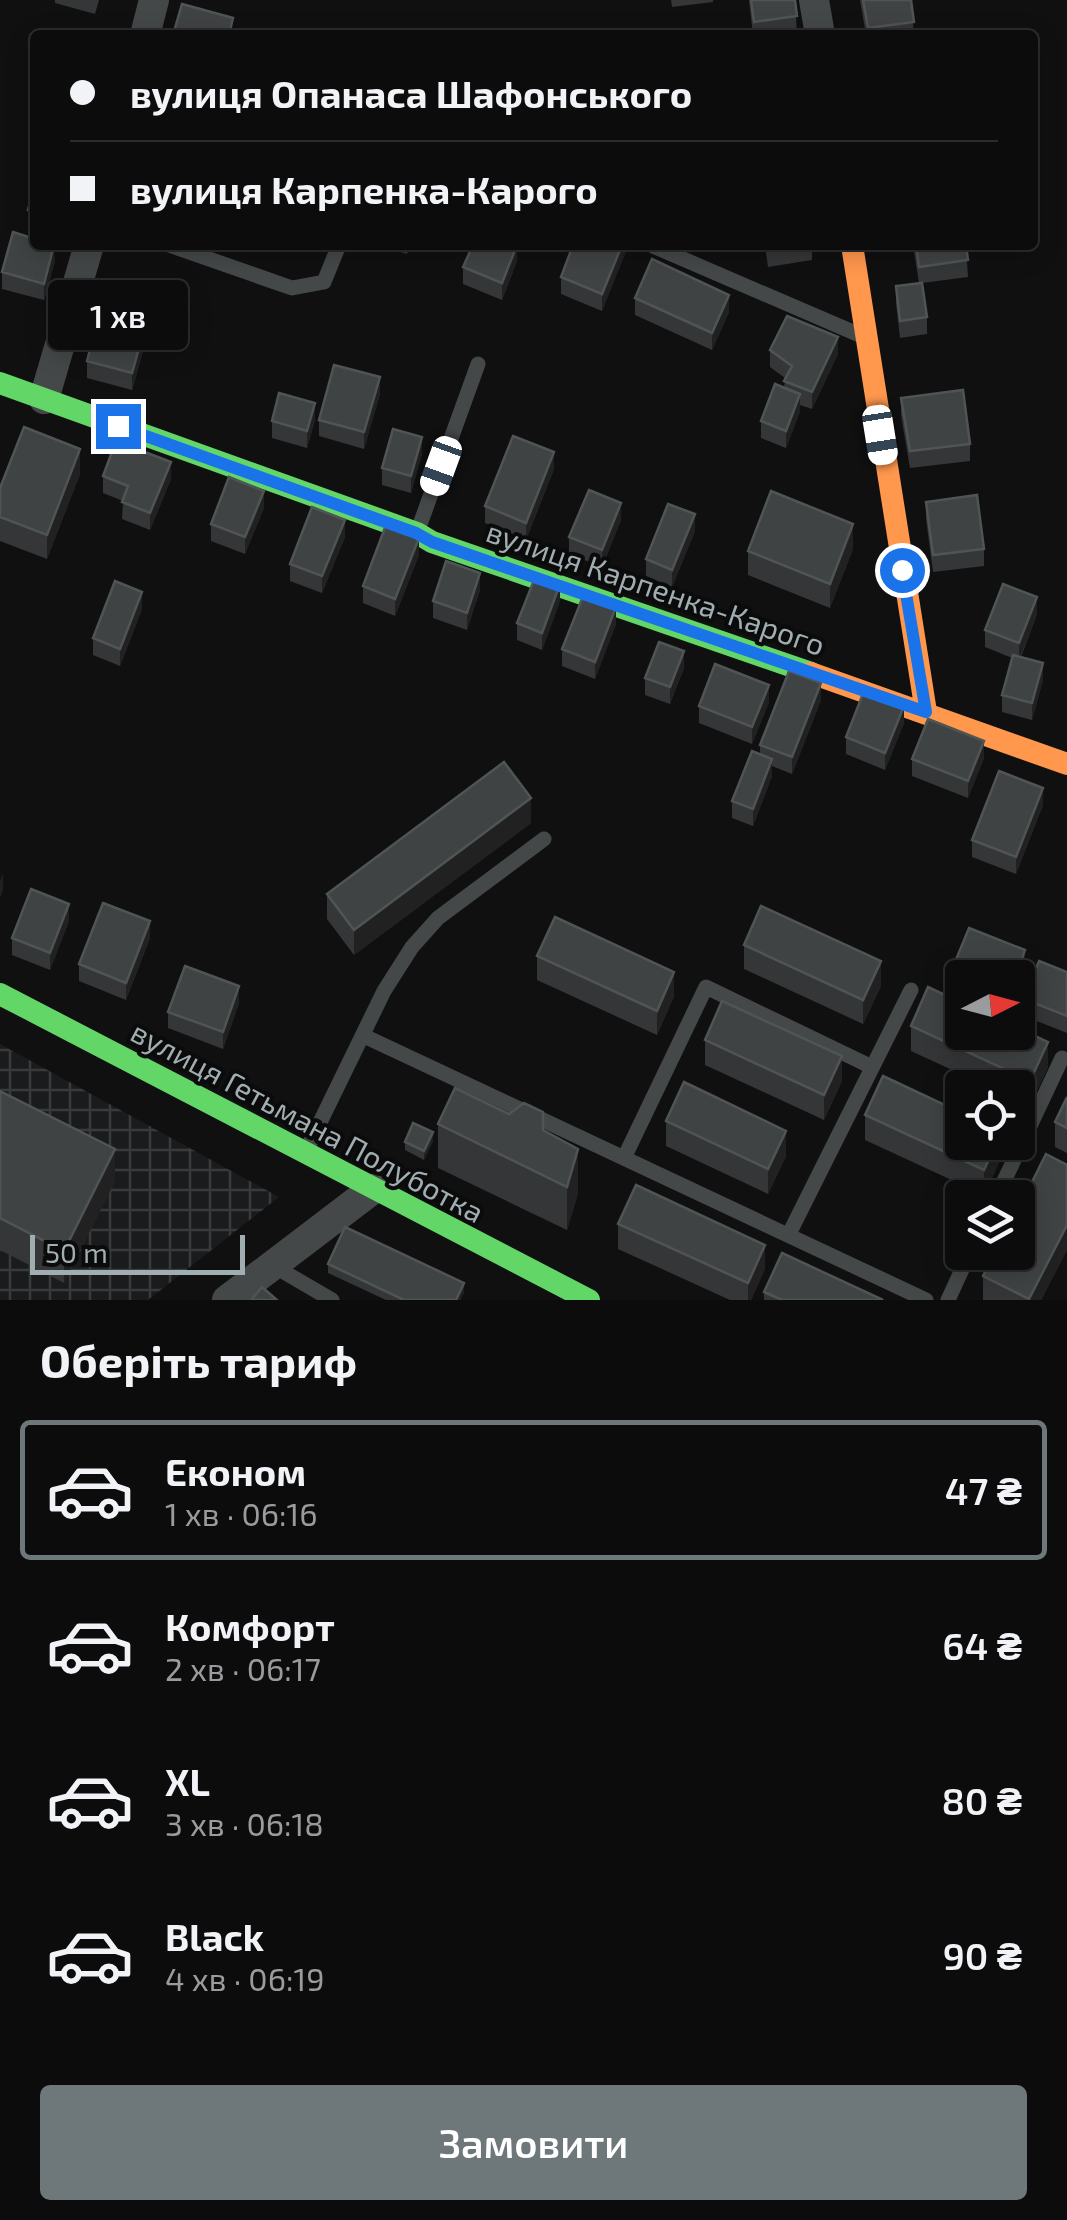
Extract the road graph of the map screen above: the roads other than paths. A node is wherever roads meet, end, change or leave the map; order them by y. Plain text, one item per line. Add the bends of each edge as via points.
1 (154, 0) edge
2 (814, 0) edge
3 (145, 30) edge
4 (819, 30) edge
5 (88, 250) edge
6 (183, 250) edge
7 (337, 250) edge
8 (662, 250) edge
9 (853, 250) edge
10 (866, 338) junction
11 (478, 364) dead end
12 (0, 383) edge
13 (44, 399) junction
14 (416, 533) junction
15 (926, 712) junction
16 (1067, 764) edge
17 (544, 839) dead end
18 (911, 990) dead end
19 (0, 994) edge
20 (364, 1036) junction
21 (1062, 1058) dead end
22 (872, 1067) junction
23 (305, 1152) junction
24 (626, 1156) junction
25 (1004, 1180) edge
26 (373, 1190) junction
27 (789, 1234) junction
28 (272, 1265) junction
29 (962, 1270) edge
30 (227, 1300) edge
31 (332, 1300) edge
32 (589, 1300) edge
33 (926, 1300) edge
34 (948, 1300) edge

1 - 3 street
2 - 4 street
5 - 13 street
6 - 7 lane via 292,288 324,282
8 - 10 lane
9 - 10 street
10 - 15 street
11 - 14 lane
12 - 13 street, вулиця Карпенка-Карого
13 - 14 street, вулиця Карпенка-Карого
14 - 15 street, вулиця Карпенка-Карого
15 - 16 street, вулиця Карпенка-Карого
17 - 20 lane via 438,918 384,991
18 - 22 lane
19 - 23 street, вулиця Гетьмана Полуботка
20 - 23 lane
20 - 24 lane
21 - 25 lane
22 - 24 lane via 706,988
22 - 27 lane
23 - 26 street, вулиця Гетьмана Полуботка
24 - 27 lane
26 - 28 street
26 - 32 street, вулиця Гетьмана Полуботка
27 - 33 lane
28 - 30 street
28 - 31 lane
29 - 34 lane

